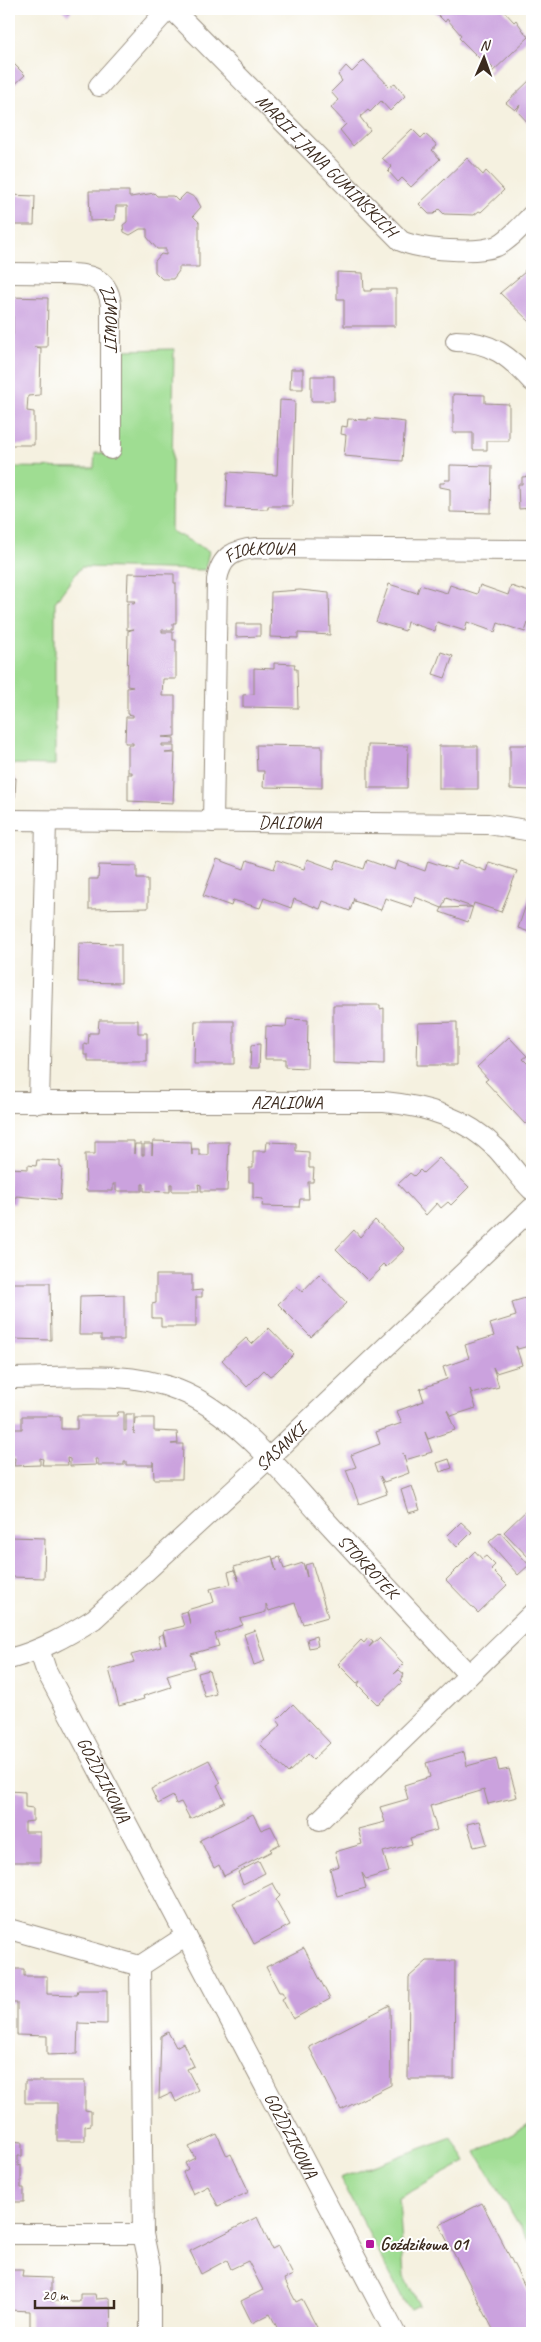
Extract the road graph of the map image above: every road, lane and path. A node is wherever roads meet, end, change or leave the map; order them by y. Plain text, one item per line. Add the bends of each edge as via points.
1 (168, 9) edge
2 (172, 9) edge
3 (99, 86) dead end
4 (532, 215) edge
5 (9, 273) edge
6 (456, 341) dead end
7 (532, 381) edge
8 (111, 449) dead end
9 (532, 550) edge
10 (9, 820) edge
11 (46, 821) junction
12 (213, 822) junction
13 (532, 831) edge
14 (9, 1102) edge
15 (40, 1103) junction
16 (532, 1190) edge
17 (532, 1208) edge
18 (9, 1378) edge
19 (269, 1458) junction
20 (532, 1614) edge
21 (39, 1649) junction
22 (9, 1659) edge
23 (469, 1675) junction
24 (320, 1820) dead end
25 (9, 1929) edge
26 (186, 1936) junction
27 (140, 1966) junction
28 (9, 2234) edge
29 (143, 2234) junction
30 (150, 2333) edge
31 (395, 2333) edge

1 - 3 street
2 - 4 street, MARII I JANA GUMIŃSKICH via 401,241 425,249 484,249 507,240
5 - 8 street, ZIMOWIT via 81,274 100,281 106,288 111,304
6 - 7 street via 470,341 500,351
9 - 12 street, FIOŁKOWA via 256,548 231,553 223,560 217,580
10 - 11 street, DALIOWA
11 - 12 street, DALIOWA
11 - 15 street
12 - 13 street, DALIOWA via 488,824
14 - 15 street, AZALIOWA
15 - 16 street, AZALIOWA via 365,1102 410,1105 436,1111 478,1132
17 - 19 street, SASANKI
18 - 19 street via 129,1379 177,1389 218,1411
19 - 21 street, SASANKI via 94,1619
19 - 23 street, STOKROTEK
20 - 23 street
21 - 22 street, SASANKI
21 - 26 street, GOŹDZIKOWA via 46,1670
23 - 24 street
25 - 27 street
26 - 27 street
26 - 31 street, GOŹDZIKOWA
27 - 29 street
28 - 29 street
29 - 30 street via 150,2267

